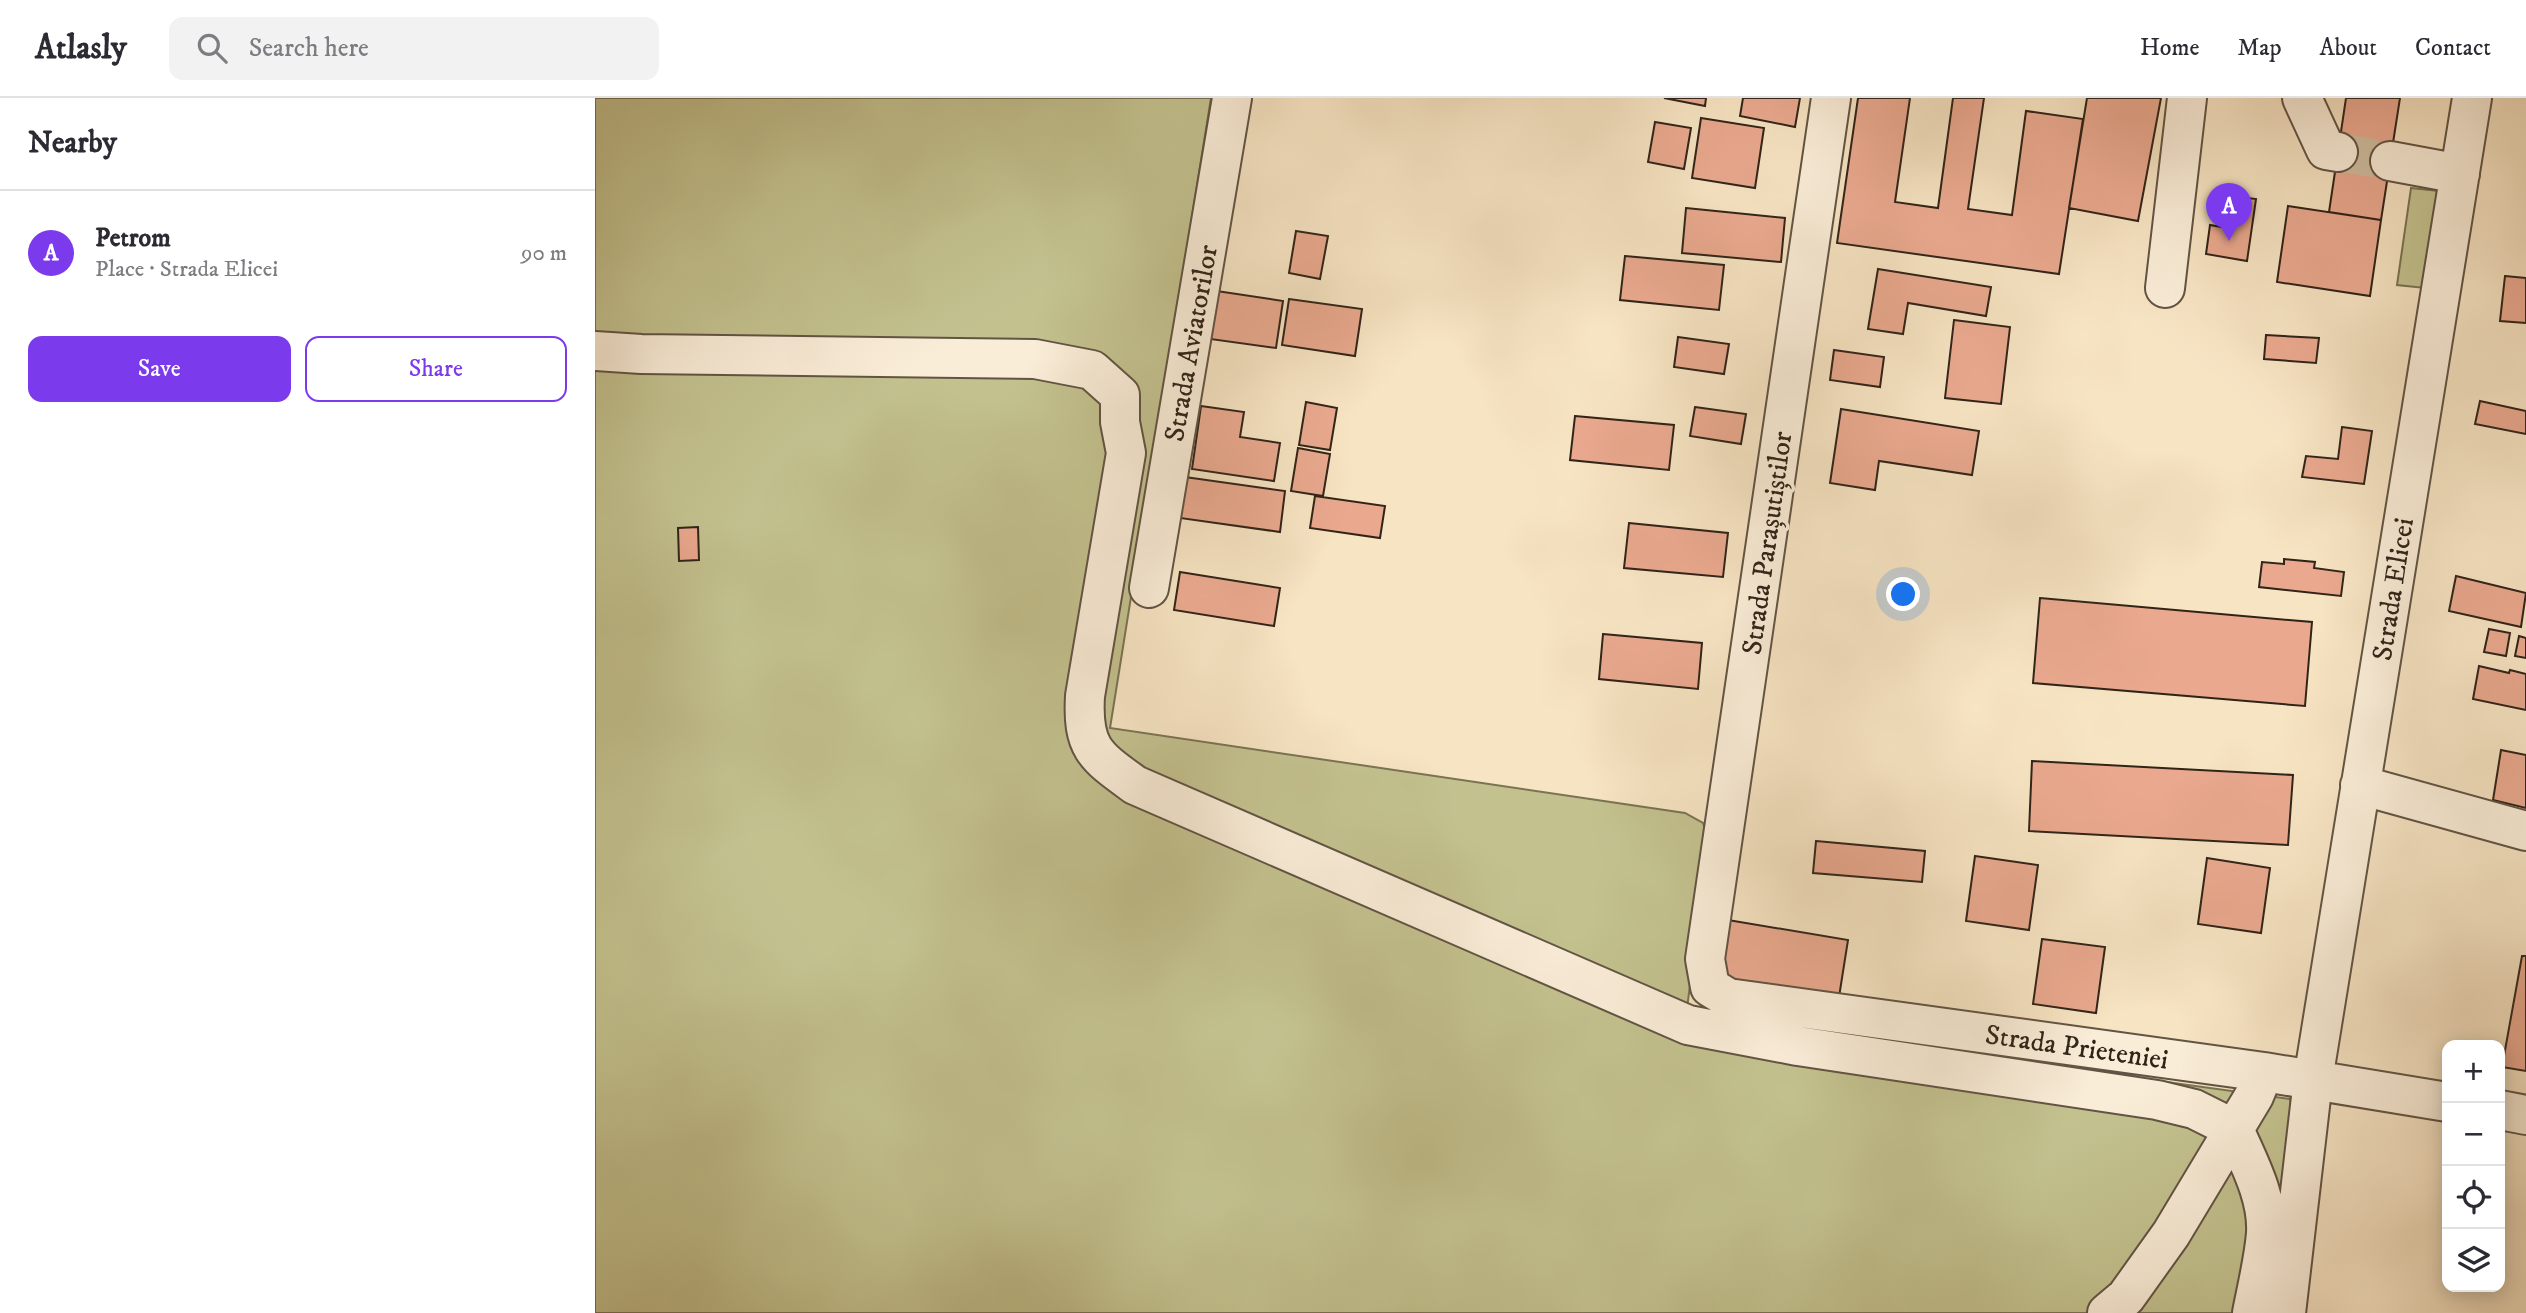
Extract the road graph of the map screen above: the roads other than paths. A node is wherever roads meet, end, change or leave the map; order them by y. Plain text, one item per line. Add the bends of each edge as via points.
1 (1231, 98) edge
2 (1831, 98) edge
3 (2186, 98) edge
4 (2302, 98) edge
5 (2466, 99) edge
6 (2338, 152) tunnel mouth
7 (2390, 160) tunnel mouth
8 (2460, 174) junction
9 (2165, 288) dead end
10 (595, 351) edge
11 (1149, 588) dead end
12 (2360, 785) junction
13 (2526, 831) edge
14 (1710, 987) joint
15 (2264, 1072) junction
16 (2313, 1080) junction
17 (2442, 1101) edge
18 (2505, 1111) edge
19 (2526, 1115) edge
20 (2234, 1129) junction
21 (2108, 1313) edge
22 (2252, 1313) edge
23 (2286, 1313) edge

1 - 11 street, Strada Aviatorilor
2 - 14 street, Strada Parașutiștilor via 1705,959
3 - 9 street
4 - 6 street via 2326,150
5 - 8 street, Strada Elicei
7 - 8 street
8 - 12 street, Strada Elicei
10 - 20 street via 1035,359 1092,370 1121,395 1126,453 1083,722 1091,749 1135,785 1688,1025 2157,1100 2194,1109
12 - 13 street
12 - 16 street, Strada Elicei
14 - 15 street, Strada Prieteniei via 1728,998
15 - 16 street, Strada Prieteniei
15 - 20 street
16 - 17 street, Strada Prieteniei
16 - 23 street, Strada Elicei
18 - 19 street
20 - 21 street via 2171,1234 2126,1297
20 - 22 street via 2264,1209 2266,1232

